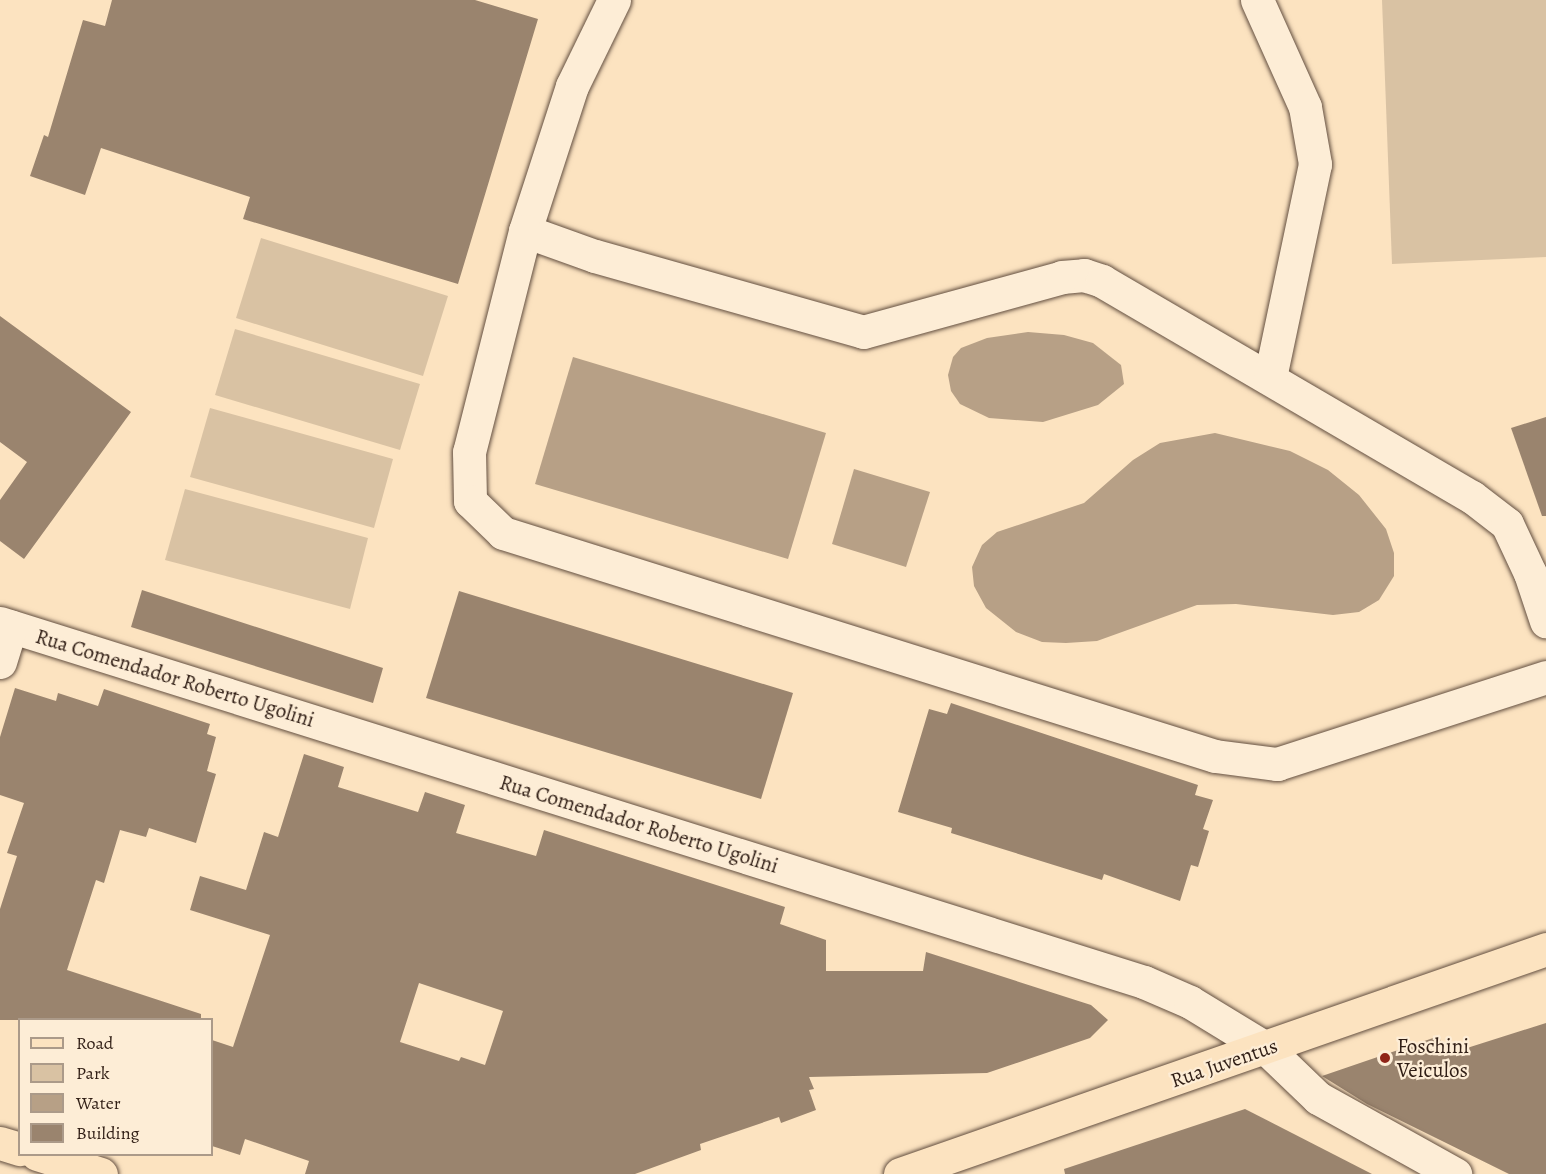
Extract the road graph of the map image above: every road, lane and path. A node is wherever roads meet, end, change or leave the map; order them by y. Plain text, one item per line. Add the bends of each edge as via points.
1 (614, 0) edge
2 (1257, 0) edge
3 (525, 231) junction
4 (1270, 378) junction
5 (1546, 621) edge
6 (6, 625) edge
7 (0, 662) edge
8 (1546, 677) edge
9 (1546, 949) edge
10 (1267, 1049) junction
11 (0, 1143) edge
12 (18, 1148) edge
13 (40, 1156) edge
14 (101, 1174) edge
15 (900, 1174) edge
16 (1455, 1174) edge

1 - 3 street via 572,86
2 - 4 street via 1305,107 1315,164
3 - 4 street via 595,256 863,332 1062,277 1084,275 1102,281
3 - 8 street via 469,452 470,501 503,533 1215,756 1277,764
4 - 5 street via 1472,497 1507,524 1530,573
6 - 7 street
6 - 10 street, Rua Comendador Roberto Ugolini via 1144,982 1190,1002
9 - 10 main road, Rua Juventus
10 - 15 main road, Rua Juventus
10 - 16 street, Rua Comendador Roberto Ugolini via 1318,1098
11 - 12 main road
13 - 14 main road

